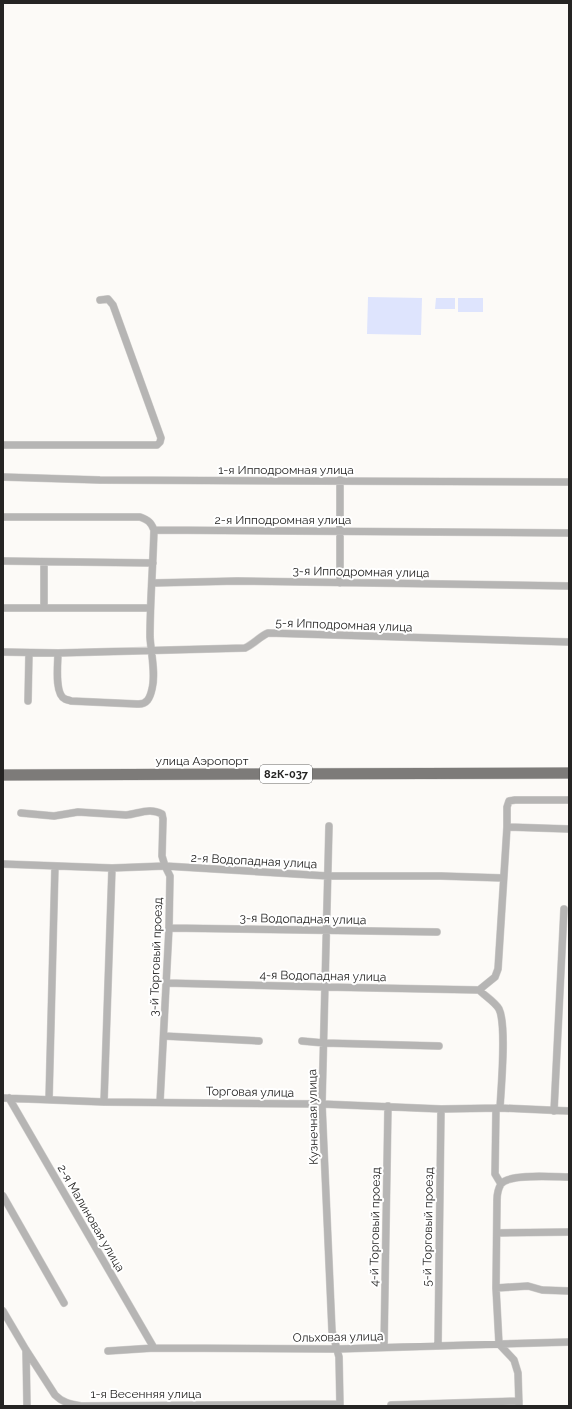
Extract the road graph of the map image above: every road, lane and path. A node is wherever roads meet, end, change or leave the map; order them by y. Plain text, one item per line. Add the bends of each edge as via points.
1 (100, 300) dead end
2 (3, 445) edge
3 (3, 477) edge
4 (340, 480) junction
5 (569, 482) edge
6 (3, 517) edge
7 (154, 530) junction
8 (340, 531) junction
9 (569, 533) edge
10 (3, 561) edge
11 (44, 562) junction
12 (153, 562) junction
13 (153, 583) junction
14 (340, 583) junction
15 (569, 586) edge
16 (3, 608) edge
17 (44, 608) junction
18 (150, 608) junction
19 (569, 642) edge
20 (150, 650) junction
21 (3, 652) edge
22 (58, 652) junction
23 (29, 653) junction
24 (28, 701) dead end
25 (569, 773) edge
26 (3, 775) edge
27 (569, 780) edge
28 (3, 782) edge
29 (569, 800) edge
30 (21, 813) dead end
31 (329, 826) dead end
32 (507, 827) junction
33 (569, 829) edge
34 (3, 864) edge
35 (55, 866) junction
36 (165, 866) junction
37 (112, 868) junction
38 (3, 872) edge
39 (328, 876) junction
40 (503, 878) junction
41 (564, 909) dead end
42 (169, 928) junction
43 (327, 930) junction
44 (437, 932) dead end
45 (166, 983) junction
46 (325, 987) junction
47 (479, 990) junction
48 (164, 1036) junction
49 (259, 1041) dead end
50 (302, 1041) dead end
51 (324, 1043) junction
52 (439, 1046) dead end
53 (6, 1098) edge
54 (49, 1100) junction
55 (104, 1102) junction
56 (160, 1102) junction
57 (322, 1104) junction
58 (388, 1106) junction
59 (441, 1108) junction
60 (498, 1108) junction
61 (554, 1110) junction
62 (569, 1111) edge
63 (569, 1177) edge
64 (501, 1184) junction
65 (3, 1196) edge
66 (569, 1232) edge
67 (497, 1233) junction
68 (496, 1288) junction
69 (569, 1291) edge
70 (64, 1303) dead end
71 (3, 1311) edge
72 (569, 1342) edge
73 (498, 1344) junction
74 (438, 1346) junction
75 (384, 1347) junction
76 (154, 1348) junction
77 (26, 1350) junction
78 (338, 1350) junction
79 (108, 1351) dead end
80 (519, 1403) edge
81 (340, 1405) edge
82 (391, 1405) edge
83 (27, 1406) edge
84 (81, 1406) edge

1 - 2 street via 108,299 113,305 161,438 160,442 157,445
3 - 4 street, 1-я Ипподромная улица
4 - 5 street, 1-я Ипподромная улица
4 - 8 street
6 - 7 street via 140,517 152,523
7 - 8 street, 2-я Ипподромная улица
7 - 12 street
8 - 9 street, 2-я Ипподромная улица
8 - 14 street
10 - 11 street
11 - 12 street
11 - 17 street
12 - 13 street
13 - 14 street, 3-я Ипподромная улица
13 - 18 street
14 - 15 street, 3-я Ипподромная улица
16 - 17 street
17 - 18 street
18 - 20 street
19 - 20 street, 5-я Ипподромная улица via 268,633 245,648
20 - 22 street, 5-я Ипподромная улица
20 - 22 street via 154,679 152,689 143,705 64,699 58,686
21 - 23 street, 5-я Ипподромная улица
22 - 23 street, 5-я Ипподромная улица
23 - 24 street
25 - 26 main road, улица Аэропорт / 82К-037
27 - 28 main road, улица Аэропорт
29 - 32 street via 509,801
30 - 36 street, 3-й Торговый проезд via 54,816 78,812 132,815 141,811 158,811 163,819 162,856
31 - 39 street, Кузнечная улица
32 - 33 street
32 - 40 street
34 - 35 street, 2-я Водопадная улица
34 - 38 street
35 - 37 street, 2-я Водопадная улица
35 - 54 street
36 - 37 street, 2-я Водопадная улица
36 - 39 street, 2-я Водопадная улица
36 - 42 street, 3-й Торговый проезд via 170,876
37 - 55 street
39 - 40 street, 2-я Водопадная улица
39 - 43 street, Кузнечная улица
40 - 47 street via 498,969 495,978
41 - 61 street
42 - 43 street, 3-я Водопадная улица
42 - 45 street, 3-й Торговый проезд
43 - 44 street, 3-я Водопадная улица
43 - 46 street, Кузнечная улица
45 - 46 street, 4-я Водопадная улица
45 - 48 street, 3-й Торговый проезд
46 - 47 street, 4-я Водопадная улица
46 - 51 street, Кузнечная улица
47 - 60 street via 496,1006 502,1018
48 - 49 street
48 - 56 street, 3-й Торговый проезд
50 - 51 street
51 - 52 street
51 - 57 street, Кузнечная улица
53 - 54 street, Торговая улица
53 - 76 street, 2-я Малиновая улица
54 - 55 street, Торговая улица
55 - 56 street, Торговая улица
56 - 57 street, Торговая улица
57 - 58 street, Торговая улица
57 - 78 street, Кузнечная улица via 332,1331
58 - 59 street, Торговая улица
58 - 75 street, 4-й Торговый проезд
59 - 60 street, Торговая улица
59 - 74 street, 5-й Торговый проезд
60 - 61 street, Торговая улица
60 - 64 street via 495,1174
61 - 62 street, Торговая улица
63 - 64 street via 517,1177 507,1179
64 - 67 street via 497,1200
65 - 70 street
66 - 67 street
67 - 68 street
68 - 69 street via 528,1286 542,1290
68 - 73 street
71 - 77 street, 1-я Весенняя улица
72 - 73 street, Ольховая улица
73 - 74 street, Ольховая улица
73 - 80 street via 514,1360 518,1373
74 - 75 street, Ольховая улица
75 - 78 street, Ольховая улица
76 - 78 street, Ольховая улица
76 - 79 street, Ольховая улица
77 - 83 street
77 - 84 street, 1-я Весенняя улица via 61,1401
78 - 81 street, Кузнечная улица
80 - 82 street
81 - 84 street, 1-я Весенняя улица

